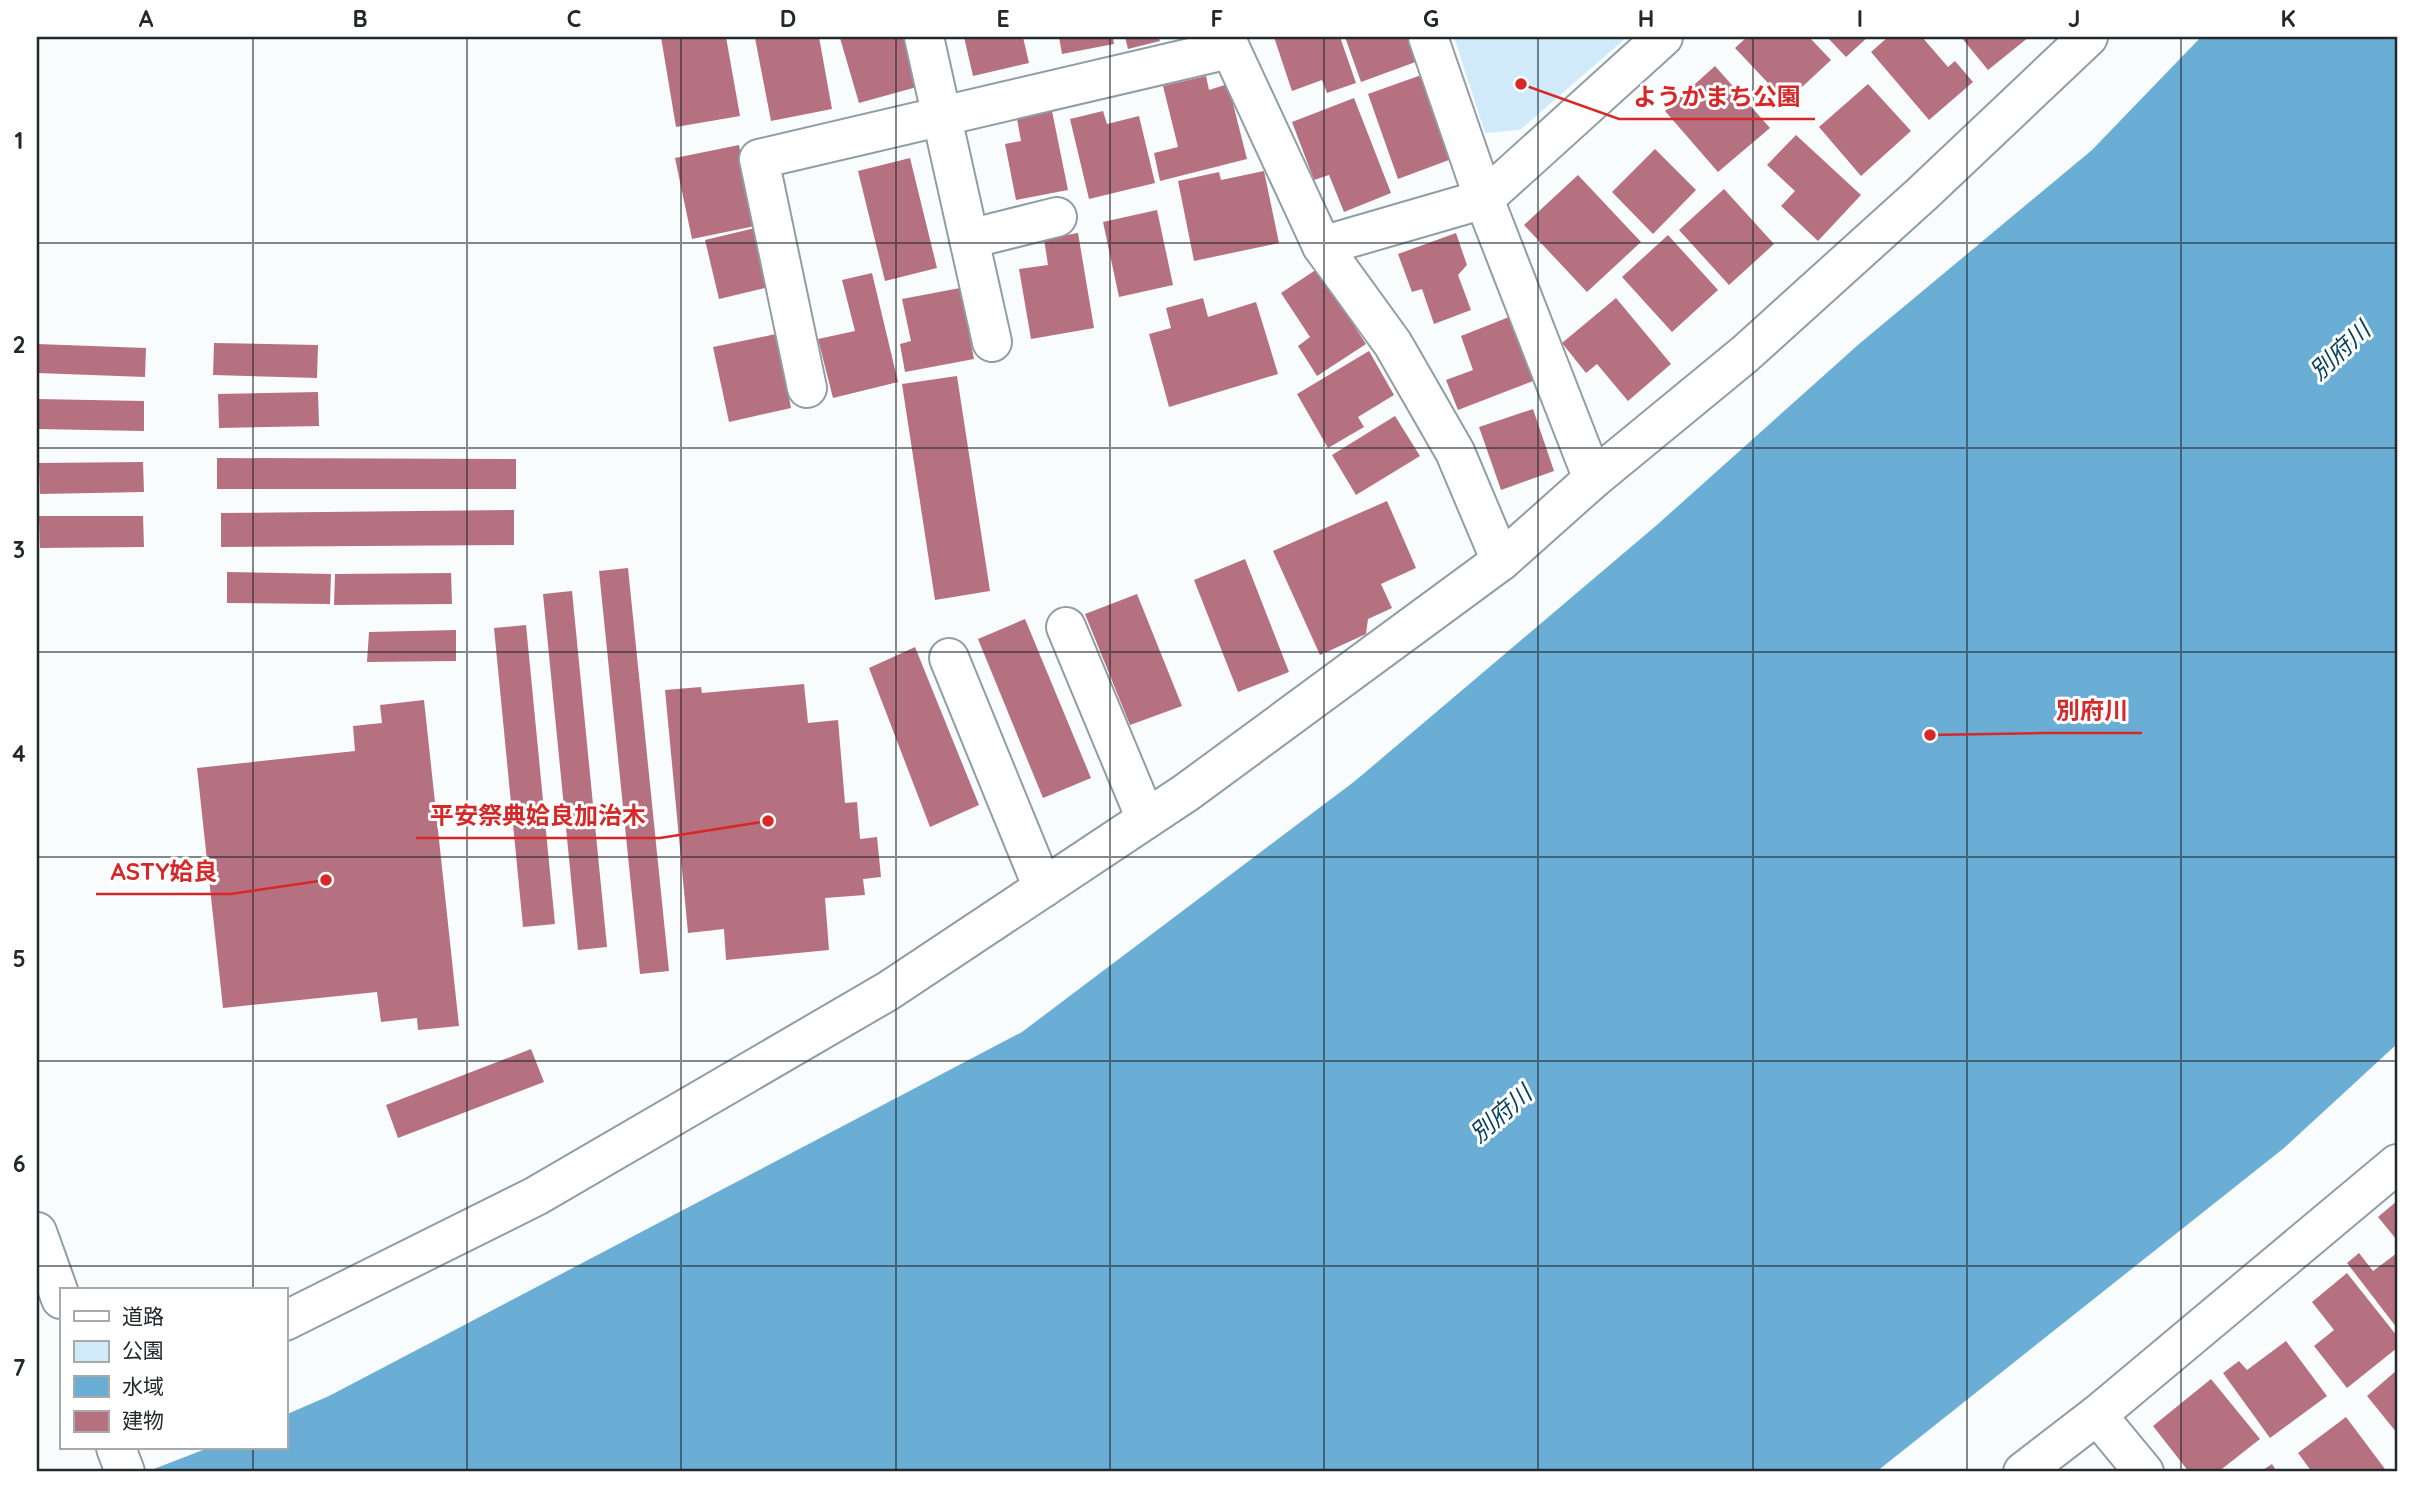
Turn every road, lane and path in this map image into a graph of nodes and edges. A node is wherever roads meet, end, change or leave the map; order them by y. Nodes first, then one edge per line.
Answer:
1 (924, 37) edge
2 (1428, 37) edge
3 (1663, 37) edge
4 (2082, 39) edge
5 (1227, 43) edge
6 (941, 117) junction
7 (1484, 199) junction
8 (1057, 217) dead end
9 (969, 239) junction
10 (1322, 246) junction
11 (992, 342) dead end
12 (807, 388) dead end
13 (1593, 479) junction
14 (1501, 561) junction
15 (1066, 627) dead end
16 (949, 659) dead end
17 (1146, 819) junction
18 (1043, 888) junction
19 (2397, 1164) edge
20 (37, 1232) edge
21 (60, 1296) edge
22 (287, 1320) edge
23 (2097, 1415) junction
24 (2023, 1472) edge
25 (2144, 1472) edge

1 - 6 street
2 - 7 street
3 - 7 street
4 - 13 street
5 - 6 street
5 - 10 street
6 - 9 street
6 - 12 street
7 - 10 street
7 - 13 street
8 - 9 street
9 - 11 street
10 - 14 street
13 - 14 street
14 - 17 street
15 - 17 street
16 - 18 street
17 - 18 street
18 - 22 street
19 - 23 street
20 - 21 street
23 - 24 street
23 - 25 street

